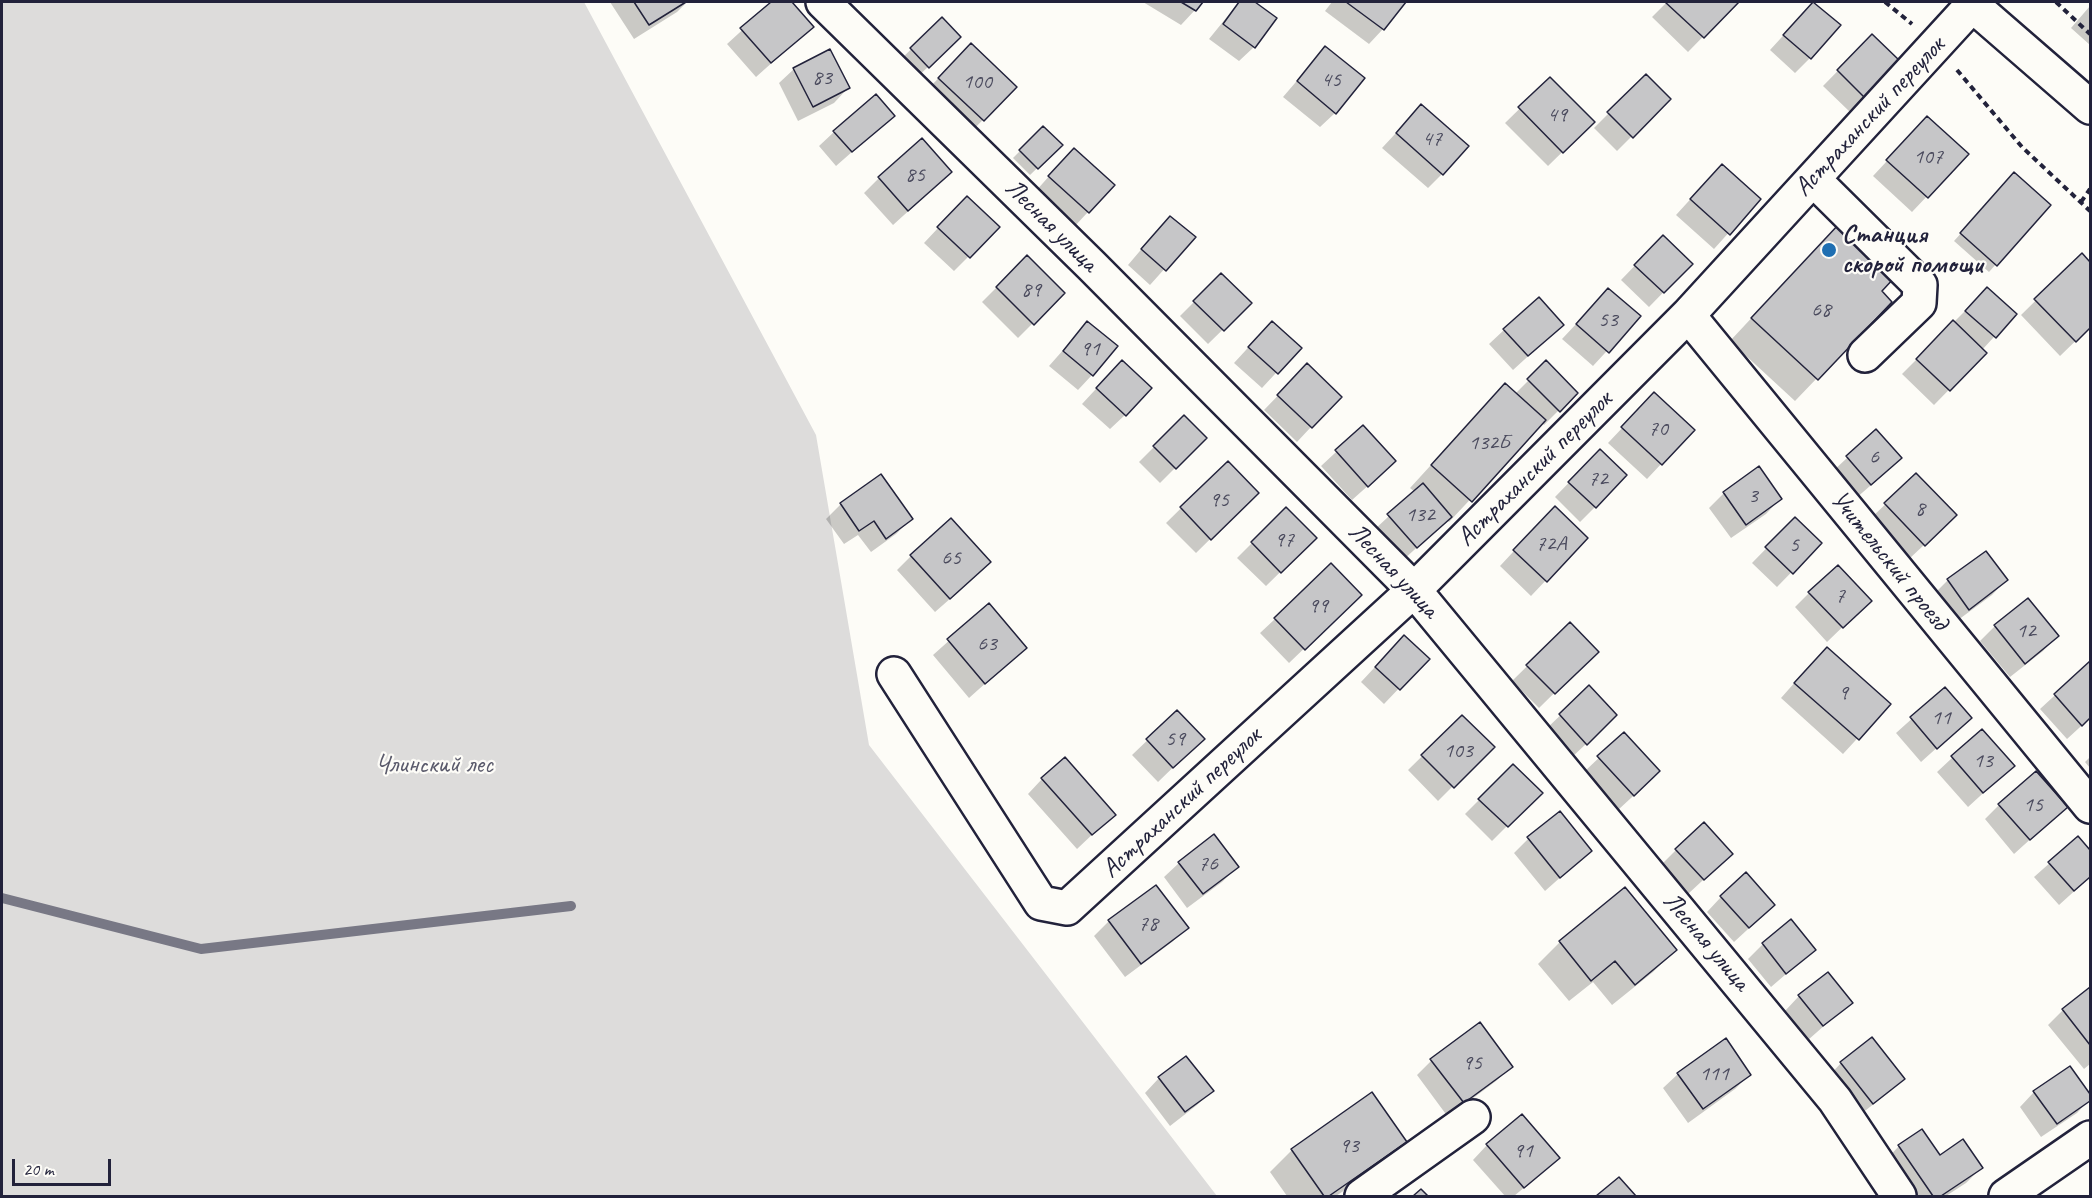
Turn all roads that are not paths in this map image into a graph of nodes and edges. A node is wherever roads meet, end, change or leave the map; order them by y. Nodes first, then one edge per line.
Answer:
1 (823, 2) edge
2 (1972, 2) edge
3 (2091, 107) edge
4 (1813, 179) junction
5 (1688, 315) junction
6 (1865, 355) dead end
7 (1414, 590) junction
8 (894, 674) dead end
9 (2091, 806) edge
10 (1473, 1117) dead end
11 (2091, 1138) edge
12 (1362, 1197) edge
13 (1899, 1197) edge
14 (2006, 1197) edge

1 - 7 street, Лесная улица
2 - 3 street
2 - 4 street, Астраханский переулок
4 - 5 street, Астраханский переулок
4 - 6 street
5 - 7 street, Астраханский переулок
5 - 9 street, Учительский проезд
7 - 8 street, Астраханский переулок
7 - 13 street, Лесная улица
10 - 12 street
11 - 14 street

